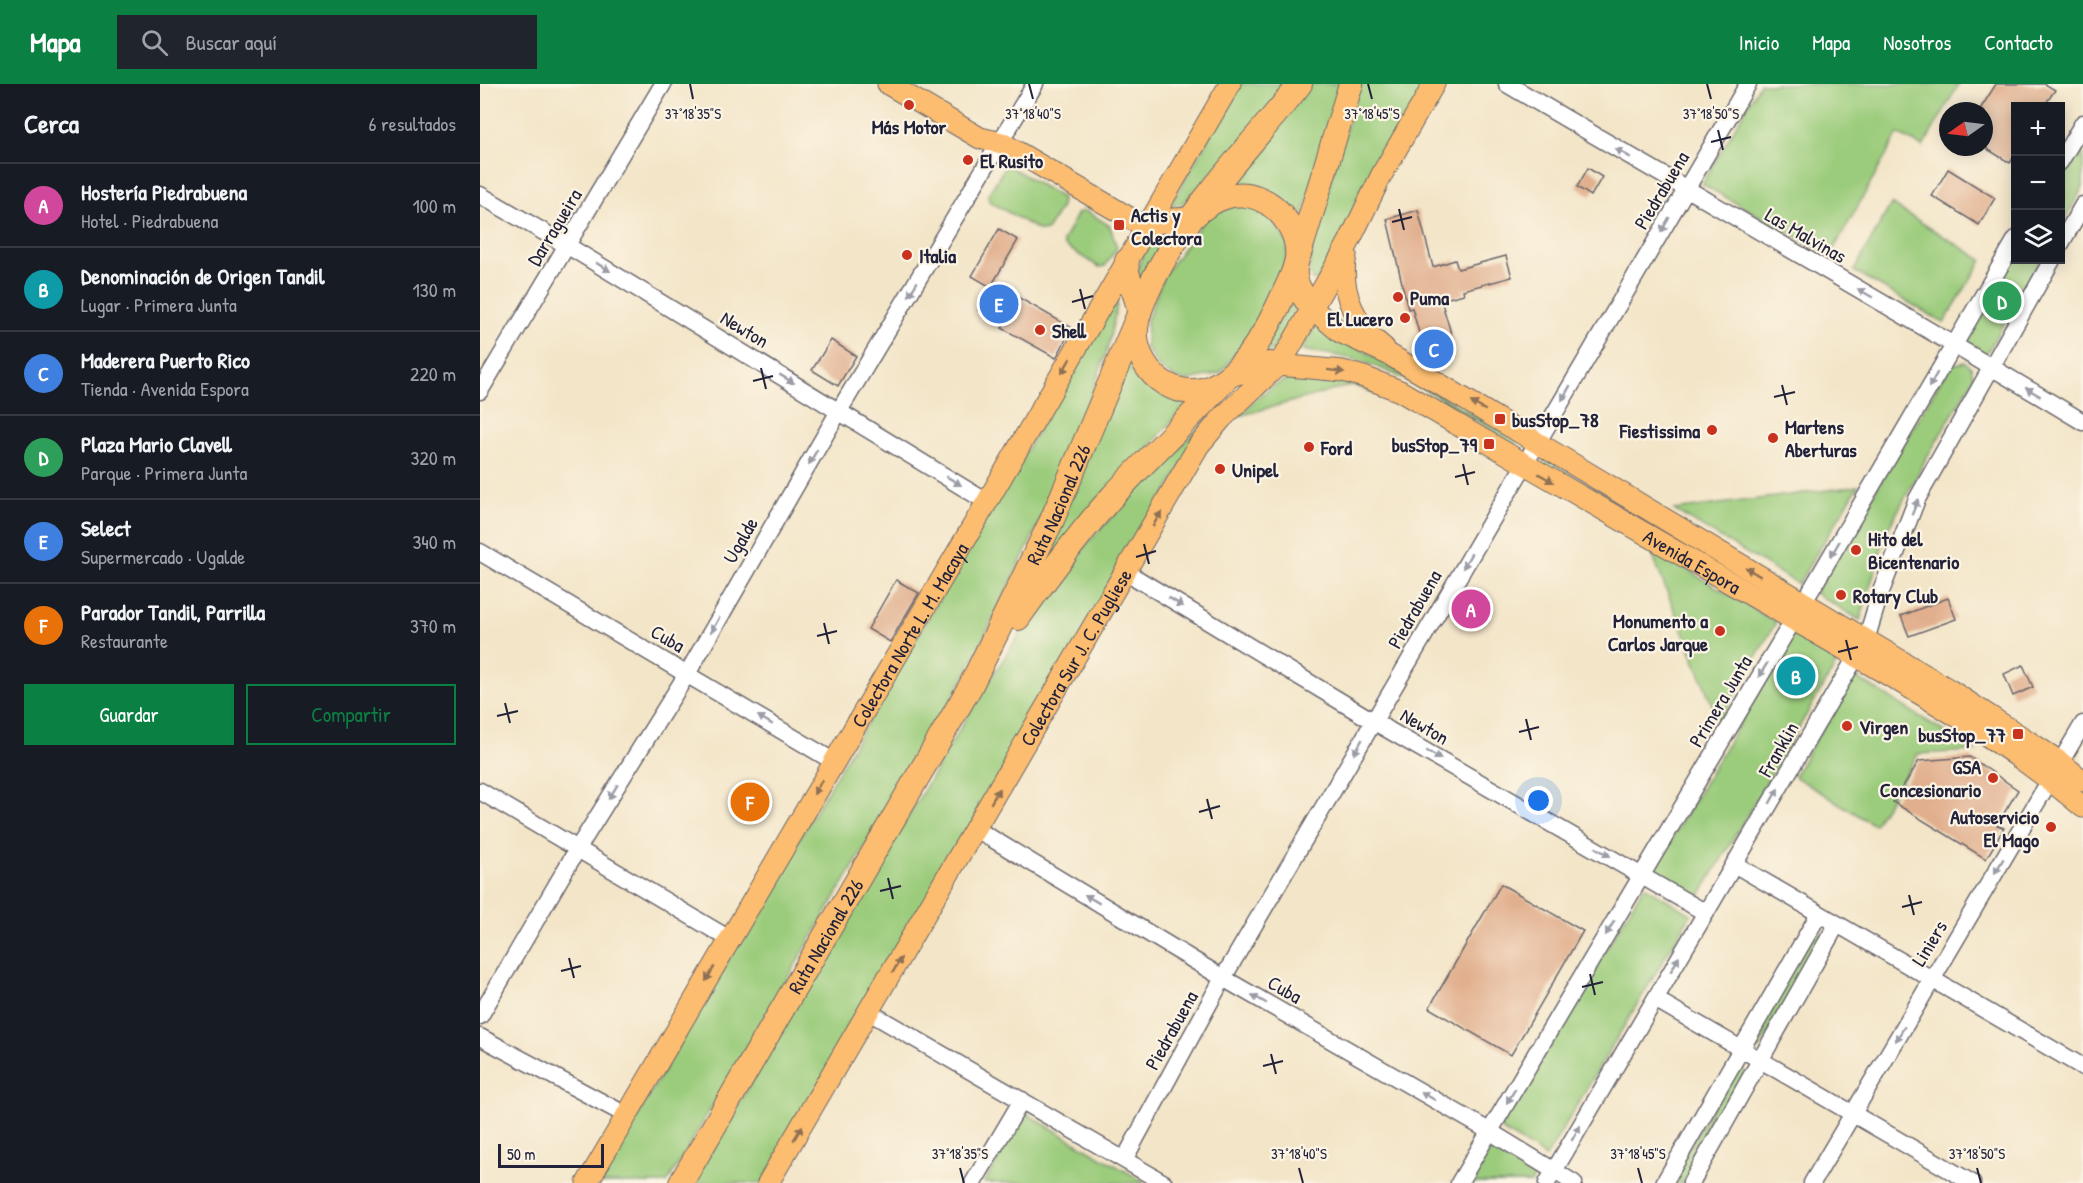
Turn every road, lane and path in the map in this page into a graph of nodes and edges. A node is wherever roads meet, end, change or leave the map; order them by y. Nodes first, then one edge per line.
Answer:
1 (663, 84) edge
2 (888, 84) edge
3 (915, 84) edge
4 (1035, 84) edge
5 (1230, 84) edge
6 (1300, 84) edge
7 (1351, 84) edge
8 (1434, 84) edge
9 (1507, 84) edge
10 (1748, 84) edge
11 (2083, 123) edge
12 (1002, 143) junction
13 (2064, 156) edge
14 (1686, 190) junction
15 (480, 195) edge
16 (2083, 205) edge
17 (1194, 216) junction
18 (1145, 227) junction
19 (2065, 238) edge
20 (1348, 244) junction
21 (568, 246) junction
22 (2011, 248) edge
23 (1127, 261) junction
24 (1296, 263) junction
25 (2050, 264) edge
26 (1313, 309) junction
27 (1138, 316) junction
28 (1954, 345) junction
29 (1278, 365) junction
30 (1409, 366) junction
31 (1992, 367) junction
32 (1230, 376) junction
33 (480, 391) edge
34 (839, 411) junction
35 (2083, 422) edge
36 (1538, 441) junction
37 (1523, 465) junction
38 (987, 502) junction
39 (480, 552) edge
40 (1126, 572) junction
41 (1798, 611) junction
42 (1861, 648) junction
43 (687, 674) junction
44 (970, 687) junction
45 (1373, 721) junction
46 (2083, 724) edge
47 (833, 761) junction
48 (2055, 771) junction
49 (2083, 781) edge
50 (480, 791) edge
51 (2083, 807) edge
52 (976, 829) junction
53 (578, 848) junction
54 (1734, 864) junction
55 (1642, 874) junction
56 (1706, 913) junction
57 (1819, 914) junction
58 (1837, 924) junction
59 (731, 940) junction
60 (1223, 978) junction
61 (1933, 978) junction
62 (1655, 999) junction
63 (869, 1012) junction
64 (480, 1016) edge
65 (480, 1037) edge
66 (1741, 1051) junction
67 (1760, 1061) junction
68 (2083, 1067) edge
69 (1022, 1100) junction
70 (1853, 1113) junction
71 (626, 1115) junction
72 (1490, 1131) junction
73 (1124, 1160) junction
74 (1550, 1177) edge
75 (587, 1183) edge
76 (681, 1183) edge
77 (768, 1183) edge
78 (973, 1183) edge
79 (1164, 1183) edge
80 (1459, 1183) edge
81 (1574, 1183) edge
82 (1665, 1183) edge
83 (1691, 1183) edge
84 (1812, 1183) edge
85 (1972, 1183) edge

1 - 21 street, Darragueira
2 - 12 main road
3 - 12 main road
4 - 12 street, Ugalde
5 - 18 main road, Colectora Norte L. M. Macaya
6 - 17 highway, Ruta Nacional 226
7 - 24 highway, Ruta Nacional 226
8 - 20 main road, Colectora Sur J. C. Pugliese
14 -> 9 street, Las Malvinas
10 - 14 street, Piedrabuena
11 - 13 street
12 - 18 main road
12 -> 34 street, Ugalde
28 -> 14 street, Las Malvinas
14 -> 36 street, Piedrabuena
15 - 21 street, Newton
16 - 19 street
17 - 18 highway
17 - 24 highway, Ruta Nacional 226
17 - 27 highway, Ruta Nacional 226
18 - 23 main road, Colectora Norte L. M. Macaya
20 - 26 main road, Colectora Sur J. C. Pugliese
20 - 30 main road
21 - 33 street, Darragueira
21 -> 34 street, Newton
22 - 28 street, Primera Junta
23 - 27 highway
23 -> 38 main road, Colectora Norte L. M. Macaya
24 - 26 highway
24 - 32 highway, Ruta Nacional 226
25 - 31 street, Franklin
26 - 29 main road, Colectora Sur J. C. Pugliese
26 - 30 main road, Avenida Espora
27 - 32 highway, Ruta Nacional 226
27 - 44 highway, Ruta Nacional 226
28 - 31 street, Las Malvinas
28 -> 41 street, Primera Junta
29 - 32 highway
29 -> 37 main road, Avenida Espora
40 -> 29 main road, Colectora Sur J. C. Pugliese
36 -> 30 main road, Avenida Espora
35 -> 31 street, Las Malvinas
42 -> 31 street, Franklin
32 - 44 highway, Ruta Nacional 226
34 -> 38 street, Newton
34 -> 43 street, Ugalde
36 - 37 street, Piedrabuena
41 -> 36 main road, Avenida Espora
37 -> 41 main road, Avenida Espora
37 -> 45 street, Piedrabuena
38 - 47 main road, Colectora Norte L. M. Macaya
39 - 43 street, Cuba
40 -> 45 street, Newton
52 -> 40 main road, Colectora Sur J. C. Pugliese
41 - 42 main road, Avenida Espora
41 -> 55 street, Primera Junta
42 - 48 main road, Avenida Espora
54 -> 42 street, Franklin
47 -> 43 street, Cuba
43 -> 53 street, Ugalde
44 - 76 highway, Ruta Nacional 226
45 -> 55 street, Newton
45 -> 60 street, Piedrabuena
46 - 48 street, Liniers
47 -> 59 main road, Colectora Norte L. M. Macaya
48 - 49 main road, Avenida Espora
48 - 51 main road, Avenida Espora
48 -> 61 street, Liniers
50 - 53 street
60 -> 52 street, Cuba
63 -> 52 main road, Colectora Sur J. C. Pugliese
53 - 59 street
53 - 64 street, Ugalde
54 - 56 street, Franklin
54 - 57 street
55 - 56 street, Newton
55 -> 72 street, Primera Junta
62 -> 56 street, Franklin
57 - 58 street
57 - 66 street
58 - 61 street
58 - 67 street
59 -> 71 main road, Colectora Norte L. M. Macaya
72 -> 60 street, Cuba
60 - 73 street, Piedrabuena
61 - 68 street
61 -> 70 street, Liniers
62 - 66 street
74 -> 62 street, Franklin
63 - 69 street
77 -> 63 main road, Colectora Sur J. C. Pugliese
65 - 71 street
66 - 67 street
66 - 82 street
67 - 70 street
67 - 83 street
69 - 73 street
69 - 78 street
70 - 84 street, Liniers
70 - 85 street
71 - 75 main road, Colectora Norte L. M. Macaya
72 - 74 street, Cuba
72 - 80 street, Primera Junta
73 - 79 street
74 - 81 street, Cuba

